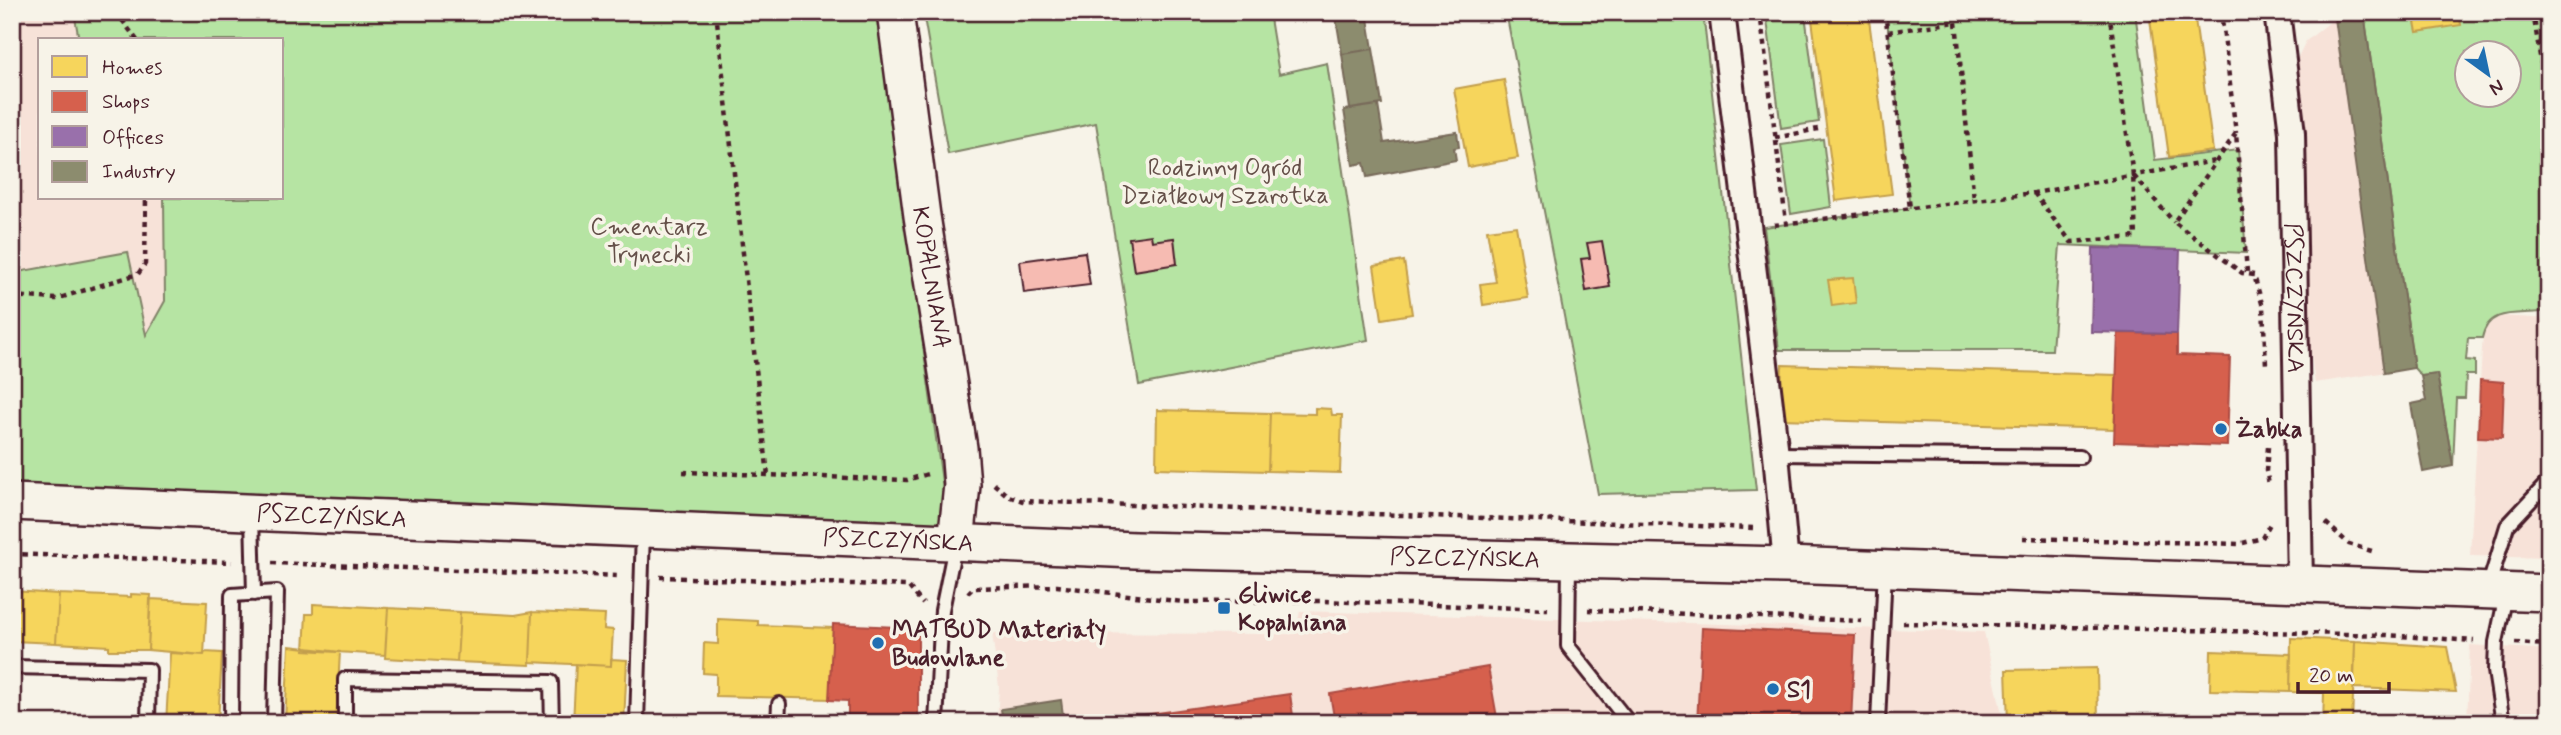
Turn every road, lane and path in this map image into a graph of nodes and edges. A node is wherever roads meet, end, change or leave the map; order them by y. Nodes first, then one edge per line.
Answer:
1 (116, 12) edge
2 (716, 12) edge
3 (895, 12) edge
4 (1722, 12) edge
5 (1760, 12) edge
6 (1885, 12) edge
7 (1955, 12) edge
8 (2109, 12) edge
9 (2221, 12) edge
10 (2277, 12) edge
11 (2533, 12) edge
12 (1956, 22) junction
13 (1888, 32) junction
14 (136, 38) edge
15 (2542, 69) junction
16 (2549, 69) edge
17 (2549, 116) edge
18 (1818, 129) dead end
19 (2236, 133) junction
20 (1775, 138) junction
21 (2216, 161) junction
22 (2133, 175) junction
23 (2034, 193) junction
24 (146, 200) edge
25 (1974, 200) junction
26 (1910, 208) junction
27 (2174, 222) junction
28 (2247, 272) junction
29 (12, 296) edge
30 (2266, 377) dead end
31 (2268, 445) dead end
32 (1776, 453) junction
33 (2080, 457) dead end
34 (939, 470) dead end
35 (683, 472) dead end
36 (768, 476) junction
37 (991, 481) dead end
38 (2549, 481) edge
39 (2270, 491) dead end
40 (12, 502) edge
41 (252, 513) junction
42 (2275, 516) dead end
43 (2322, 518) dead end
44 (1753, 528) dead end
45 (643, 530) junction
46 (2019, 538) dead end
47 (956, 542) junction
48 (12, 554) edge
49 (2382, 554) dead end
50 (1570, 558) junction
51 (253, 562) junction
52 (1786, 565) junction
53 (1885, 568) junction
54 (640, 577) junction
55 (2300, 584) junction
56 (2497, 591) junction
57 (2549, 593) edge
58 (254, 594) junction
59 (964, 597) dead end
60 (1183, 602) dead end
61 (927, 609) dead end
62 (12, 667) edge
63 (779, 704) dead end
64 (148, 723) edge
65 (232, 723) edge
66 (274, 723) edge
67 (345, 723) edge
68 (552, 723) edge
69 (637, 723) edge
70 (778, 723) edge
71 (936, 723) edge
72 (1629, 723) edge
73 (1878, 723) edge
74 (2503, 723) edge

1 - 14 path
2 - 36 path
3 - 47 main road, KOPALNIANA
4 - 32 street
5 - 20 path
6 - 13 path
7 - 12 path
8 - 22 path
9 - 19 path
10 - 55 street, PSZCZYŃSKA
11 - 15 path
12 - 13 path
12 - 25 path
13 - 26 path
15 - 16 path
15 - 17 path
18 - 20 path
19 - 21 path
19 - 28 path
20 - 26 path
21 - 22 path
21 - 27 path
22 - 23 path
22 - 23 path
22 - 27 path
23 - 25 path
24 - 29 path
25 - 26 path
27 - 28 path
28 - 30 path
31 - 39 path
32 - 33 lane
32 - 52 street
34 - 36 path
35 - 36 path
37 - 44 path
38 - 56 lane
40 - 41 main road, PSZCZYŃSKA
41 - 45 main road, PSZCZYŃSKA
41 - 51 lane
42 - 46 path
43 - 49 path
45 - 47 main road, PSZCZYŃSKA
45 - 54 lane
47 - 50 main road, PSZCZYŃSKA
47 - 71 lane
48 - 51 path
50 - 52 main road, PSZCZYŃSKA
50 - 72 lane
51 - 54 path
51 - 58 lane
52 - 53 main road, PSZCZYŃSKA
53 - 55 main road, PSZCZYŃSKA
53 - 73 lane
54 - 61 path
54 - 69 lane
55 - 56 main road, PSZCZYŃSKA
56 - 57 main road, PSZCZYŃSKA
56 - 74 lane
58 - 65 lane
58 - 66 lane
59 - 60 path
62 - 64 lane
63 - 70 lane
67 - 68 lane

